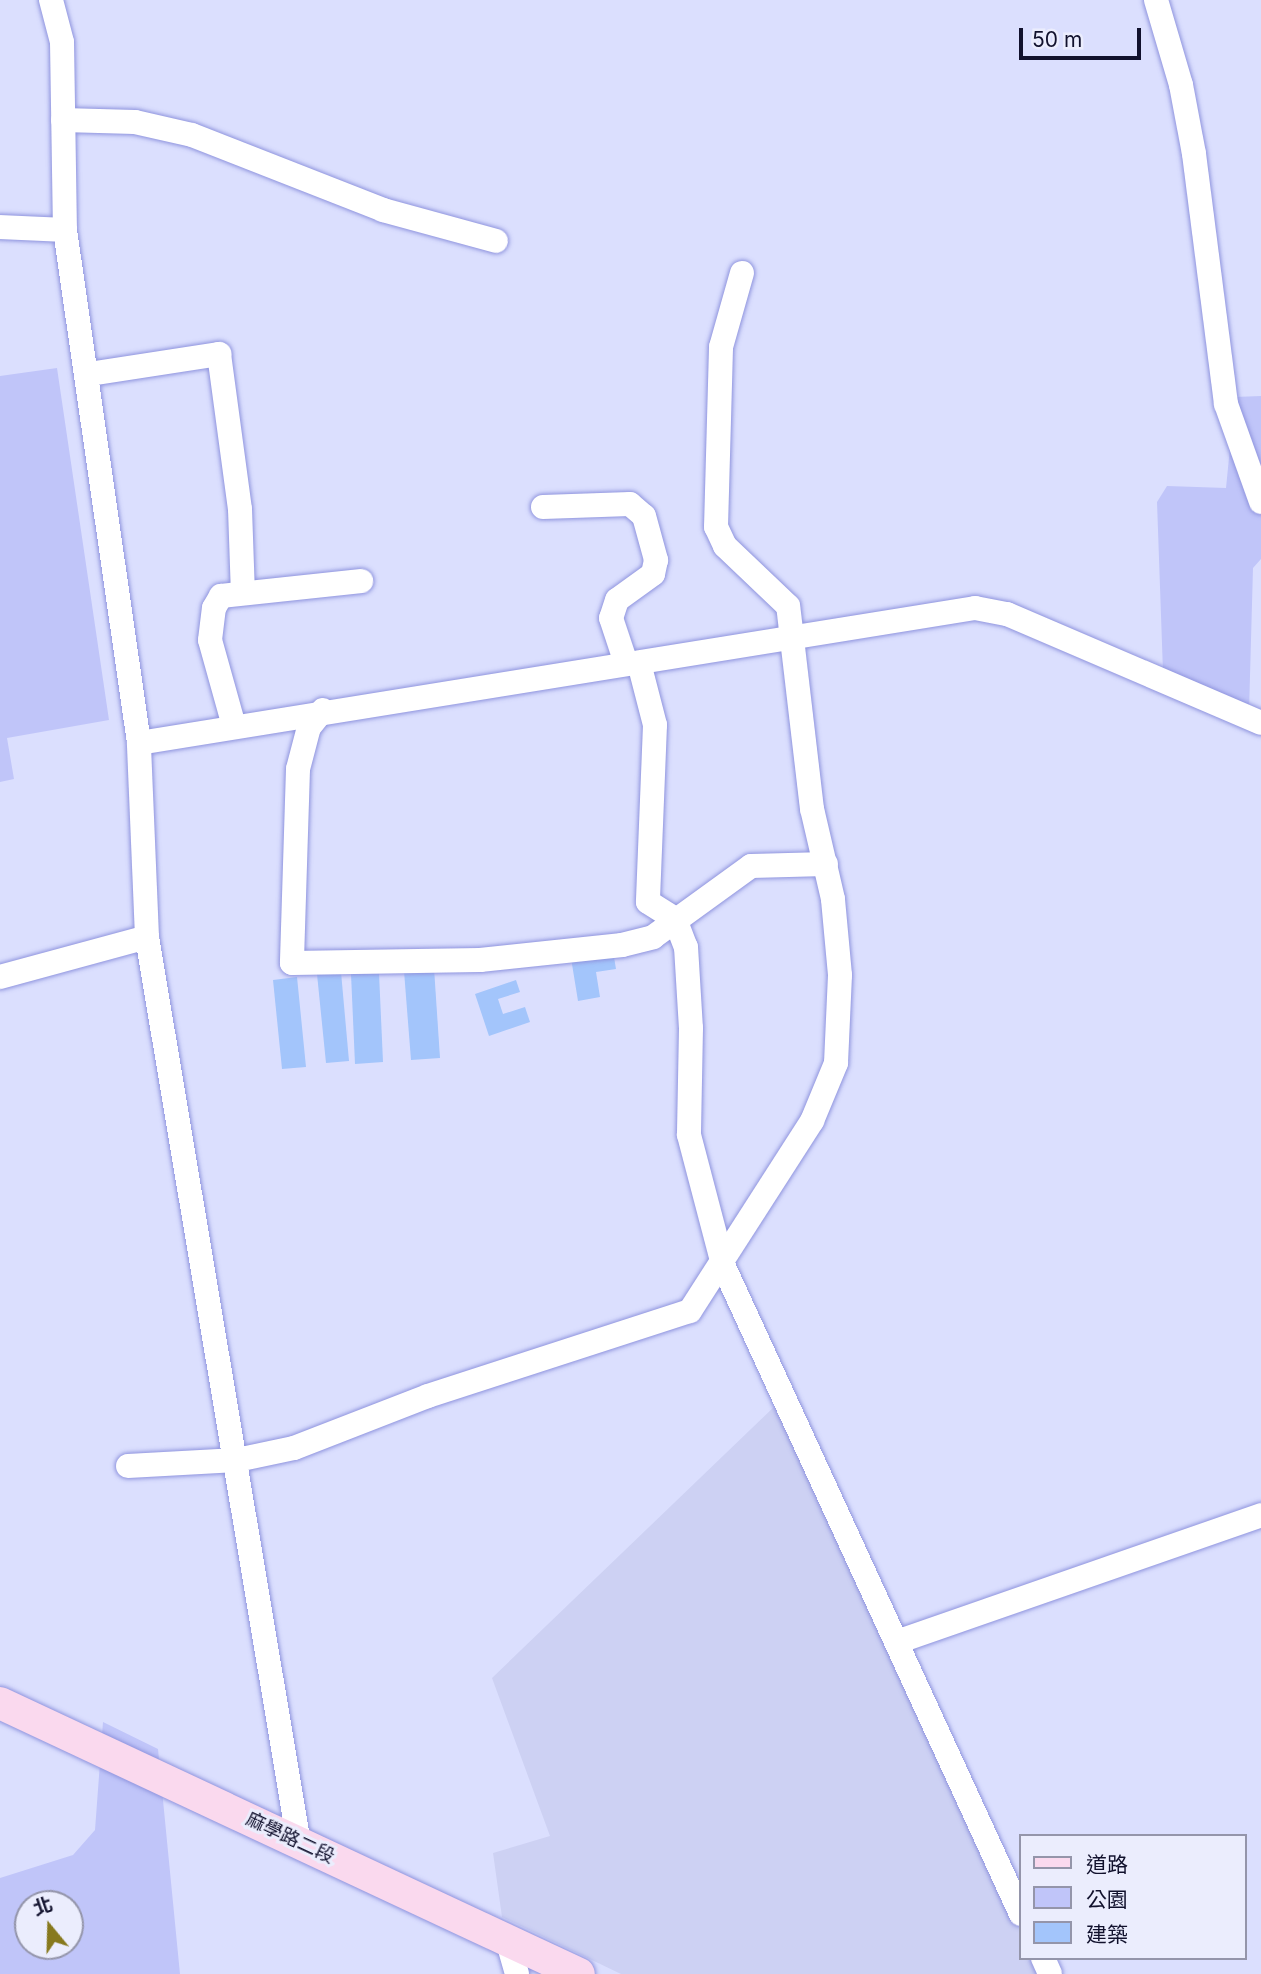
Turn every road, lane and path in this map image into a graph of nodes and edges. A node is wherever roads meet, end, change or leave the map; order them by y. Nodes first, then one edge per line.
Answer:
1 (51, 0) edge
2 (1156, 0) edge
3 (63, 120) junction
4 (0, 227) edge
5 (65, 230) junction
6 (496, 240) dead end
7 (742, 274) dead end
8 (89, 374) junction
9 (1261, 502) edge
10 (543, 507) dead end
11 (361, 581) dead end
12 (243, 593) junction
13 (793, 637) junction
14 (632, 663) junction
15 (323, 710) junction
16 (1261, 723) edge
17 (234, 726) junction
18 (139, 743) junction
19 (825, 864) junction
20 (675, 919) junction
21 (147, 937) junction
22 (0, 977) edge
23 (723, 1265) junction
24 (237, 1460) junction
25 (128, 1466) dead end
26 (1261, 1515) edge
27 (897, 1642) junction
28 (0, 1703) edge
29 (299, 1843) junction
30 (1020, 1912) edge
31 (506, 1939) junction
32 (517, 1974) edge
33 (579, 1974) edge

1 - 3 street
2 - 9 street
3 - 5 street
3 - 6 street
4 - 5 street
5 - 8 street
7 - 13 street
8 - 12 street
8 - 18 street
10 - 14 street
11 - 12 street
12 - 17 street
13 - 14 street
13 - 16 street
13 - 19 street
14 - 15 street
14 - 20 street
15 - 17 street
15 - 20 street
17 - 18 street
18 - 21 street
19 - 20 street
19 - 23 street
20 - 23 street
21 - 22 street
21 - 24 street
23 - 24 street
23 - 27 street
24 - 25 street
24 - 29 street
26 - 27 street
27 - 30 street
28 - 29 main road, 麻學路二段
29 - 31 main road, 麻學路二段
31 - 32 street
31 - 33 main road, 麻學路二段

